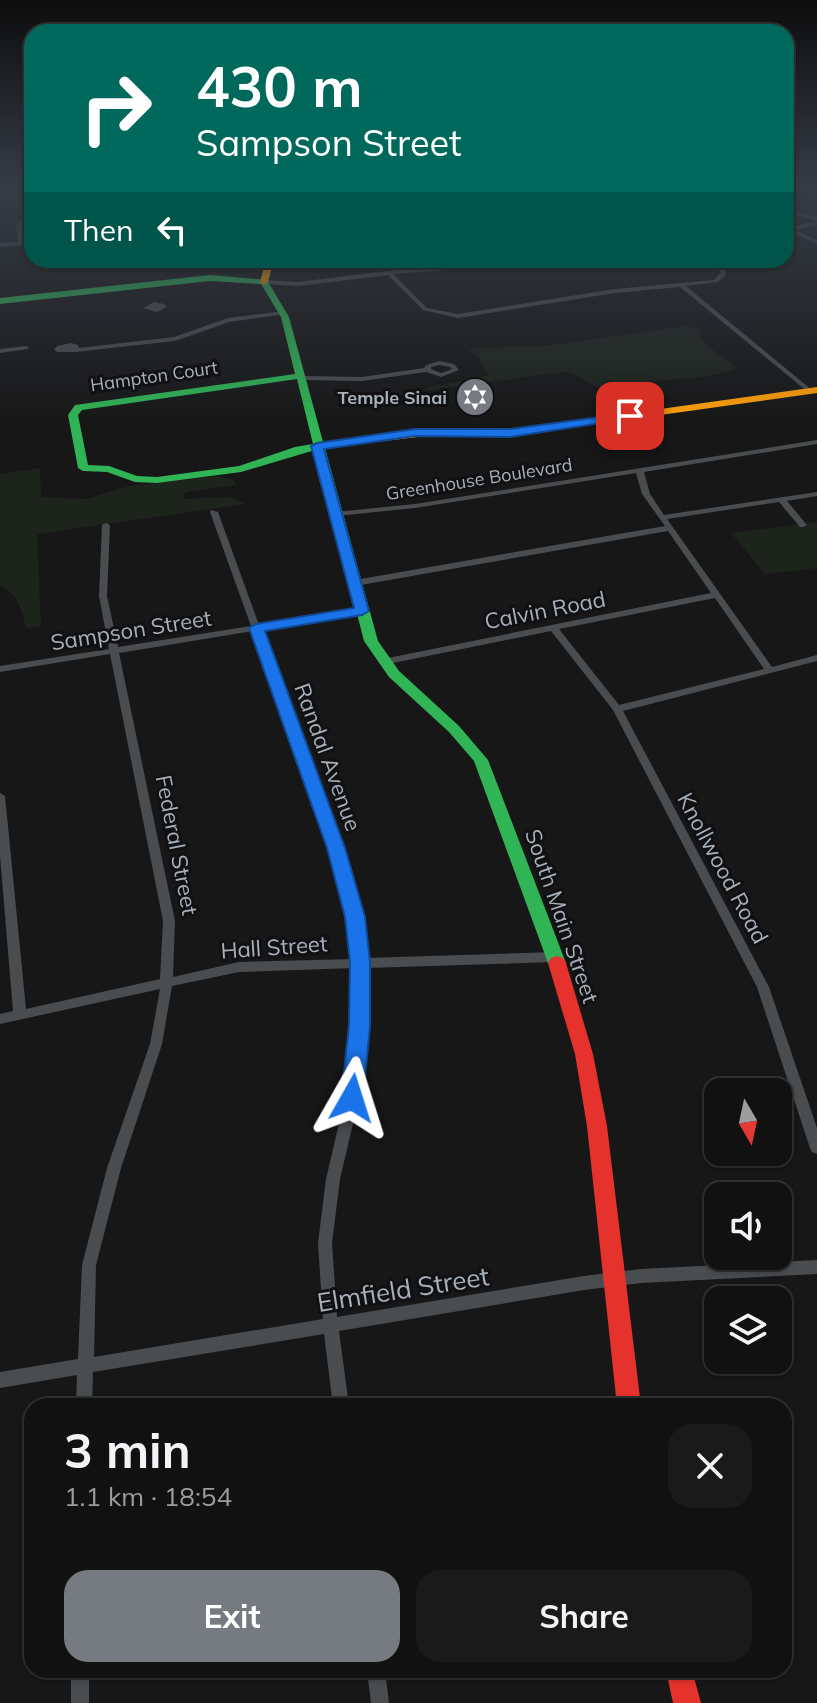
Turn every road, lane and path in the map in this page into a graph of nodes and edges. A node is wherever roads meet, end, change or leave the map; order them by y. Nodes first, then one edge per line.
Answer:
1 (268, 268) edge
2 (452, 268) edge
3 (721, 268) edge
4 (389, 273) junction
5 (264, 282) junction
6 (682, 286) junction
7 (0, 301) edge
8 (284, 313) junction
9 (26, 348) dead end
10 (75, 350) dead end
11 (0, 351) edge
12 (427, 370) dead end
13 (300, 377) junction
14 (814, 390) edge
15 (817, 442) edge
16 (317, 446) junction
17 (639, 469) junction
18 (817, 494) edge
19 (781, 499) junction
20 (214, 512) dead end
21 (336, 514) junction
22 (664, 517) junction
23 (106, 525) dead end
24 (803, 525) dead end
25 (670, 528) junction
26 (355, 583) junction
27 (715, 595) junction
28 (362, 611) junction
29 (553, 627) junction
30 (256, 628) junction
31 (112, 651) junction
32 (817, 658) edge
33 (383, 662) junction
34 (0, 669) edge
35 (769, 669) junction
36 (617, 709) junction
37 (0, 796) edge
38 (555, 957) junction
39 (360, 962) junction
40 (167, 981) junction
41 (20, 1015) junction
42 (0, 1019) edge
43 (817, 1148) edge
44 (817, 1267) edge
45 (614, 1279) junction
46 (330, 1326) junction
47 (85, 1365) junction
48 (0, 1380) edge
49 (84, 1398) edge
50 (340, 1398) edge
51 (628, 1398) edge
52 (80, 1678) edge
53 (377, 1678) edge
54 (681, 1678) edge
55 (80, 1703) edge
56 (380, 1703) edge
57 (687, 1703) edge

1 - 5 street
2 - 4 street
3 - 6 street
4 - 5 street
4 - 6 street
5 - 7 street
5 - 8 street, South Main Street
6 - 14 street
8 - 10 street
8 - 13 street, South Main Street
9 - 11 street
12 - 13 street
13 - 16 street, South Main Street
13 - 16 street, Hampton Court
14 - 16 street
15 - 17 street, Greenhouse Boulevard
16 - 21 street, South Main Street
17 - 21 street, Greenhouse Boulevard
17 - 22 street
18 - 19 street
19 - 22 street
19 - 24 street
20 - 30 street, Randal Avenue
21 - 26 street, South Main Street
22 - 25 street
23 - 31 street, Federal Street
25 - 26 street
25 - 27 street
26 - 28 street, South Main Street
27 - 29 street, Calvin Road
27 - 35 street
28 - 30 street, Sampson Street
28 - 33 street, South Main Street
29 - 33 street, Calvin Road
29 - 36 street, Knollwood Road
30 - 31 street, Sampson Street
30 - 39 street, Randal Avenue
31 - 34 street, Sampson Street
31 - 40 street, Federal Street
32 - 35 street
33 - 38 street, South Main Street
35 - 36 street
36 - 43 street, Knollwood Road
37 - 41 street
38 - 39 street, Hall Street
38 - 45 street, South Main Street
39 - 40 street, Hall Street
39 - 46 street, Randal Avenue
40 - 41 street, Hall Street
40 - 47 street, Federal Street
41 - 42 street, Hall Street
44 - 45 street, Elmfield Street
45 - 46 street, Elmfield Street
45 - 51 street, South Main Street
46 - 47 street, Elmfield Street
46 - 50 street, Randal Avenue
47 - 48 street, Elmfield Street
47 - 49 street, Federal Street
52 - 55 street
53 - 56 street
54 - 57 street

